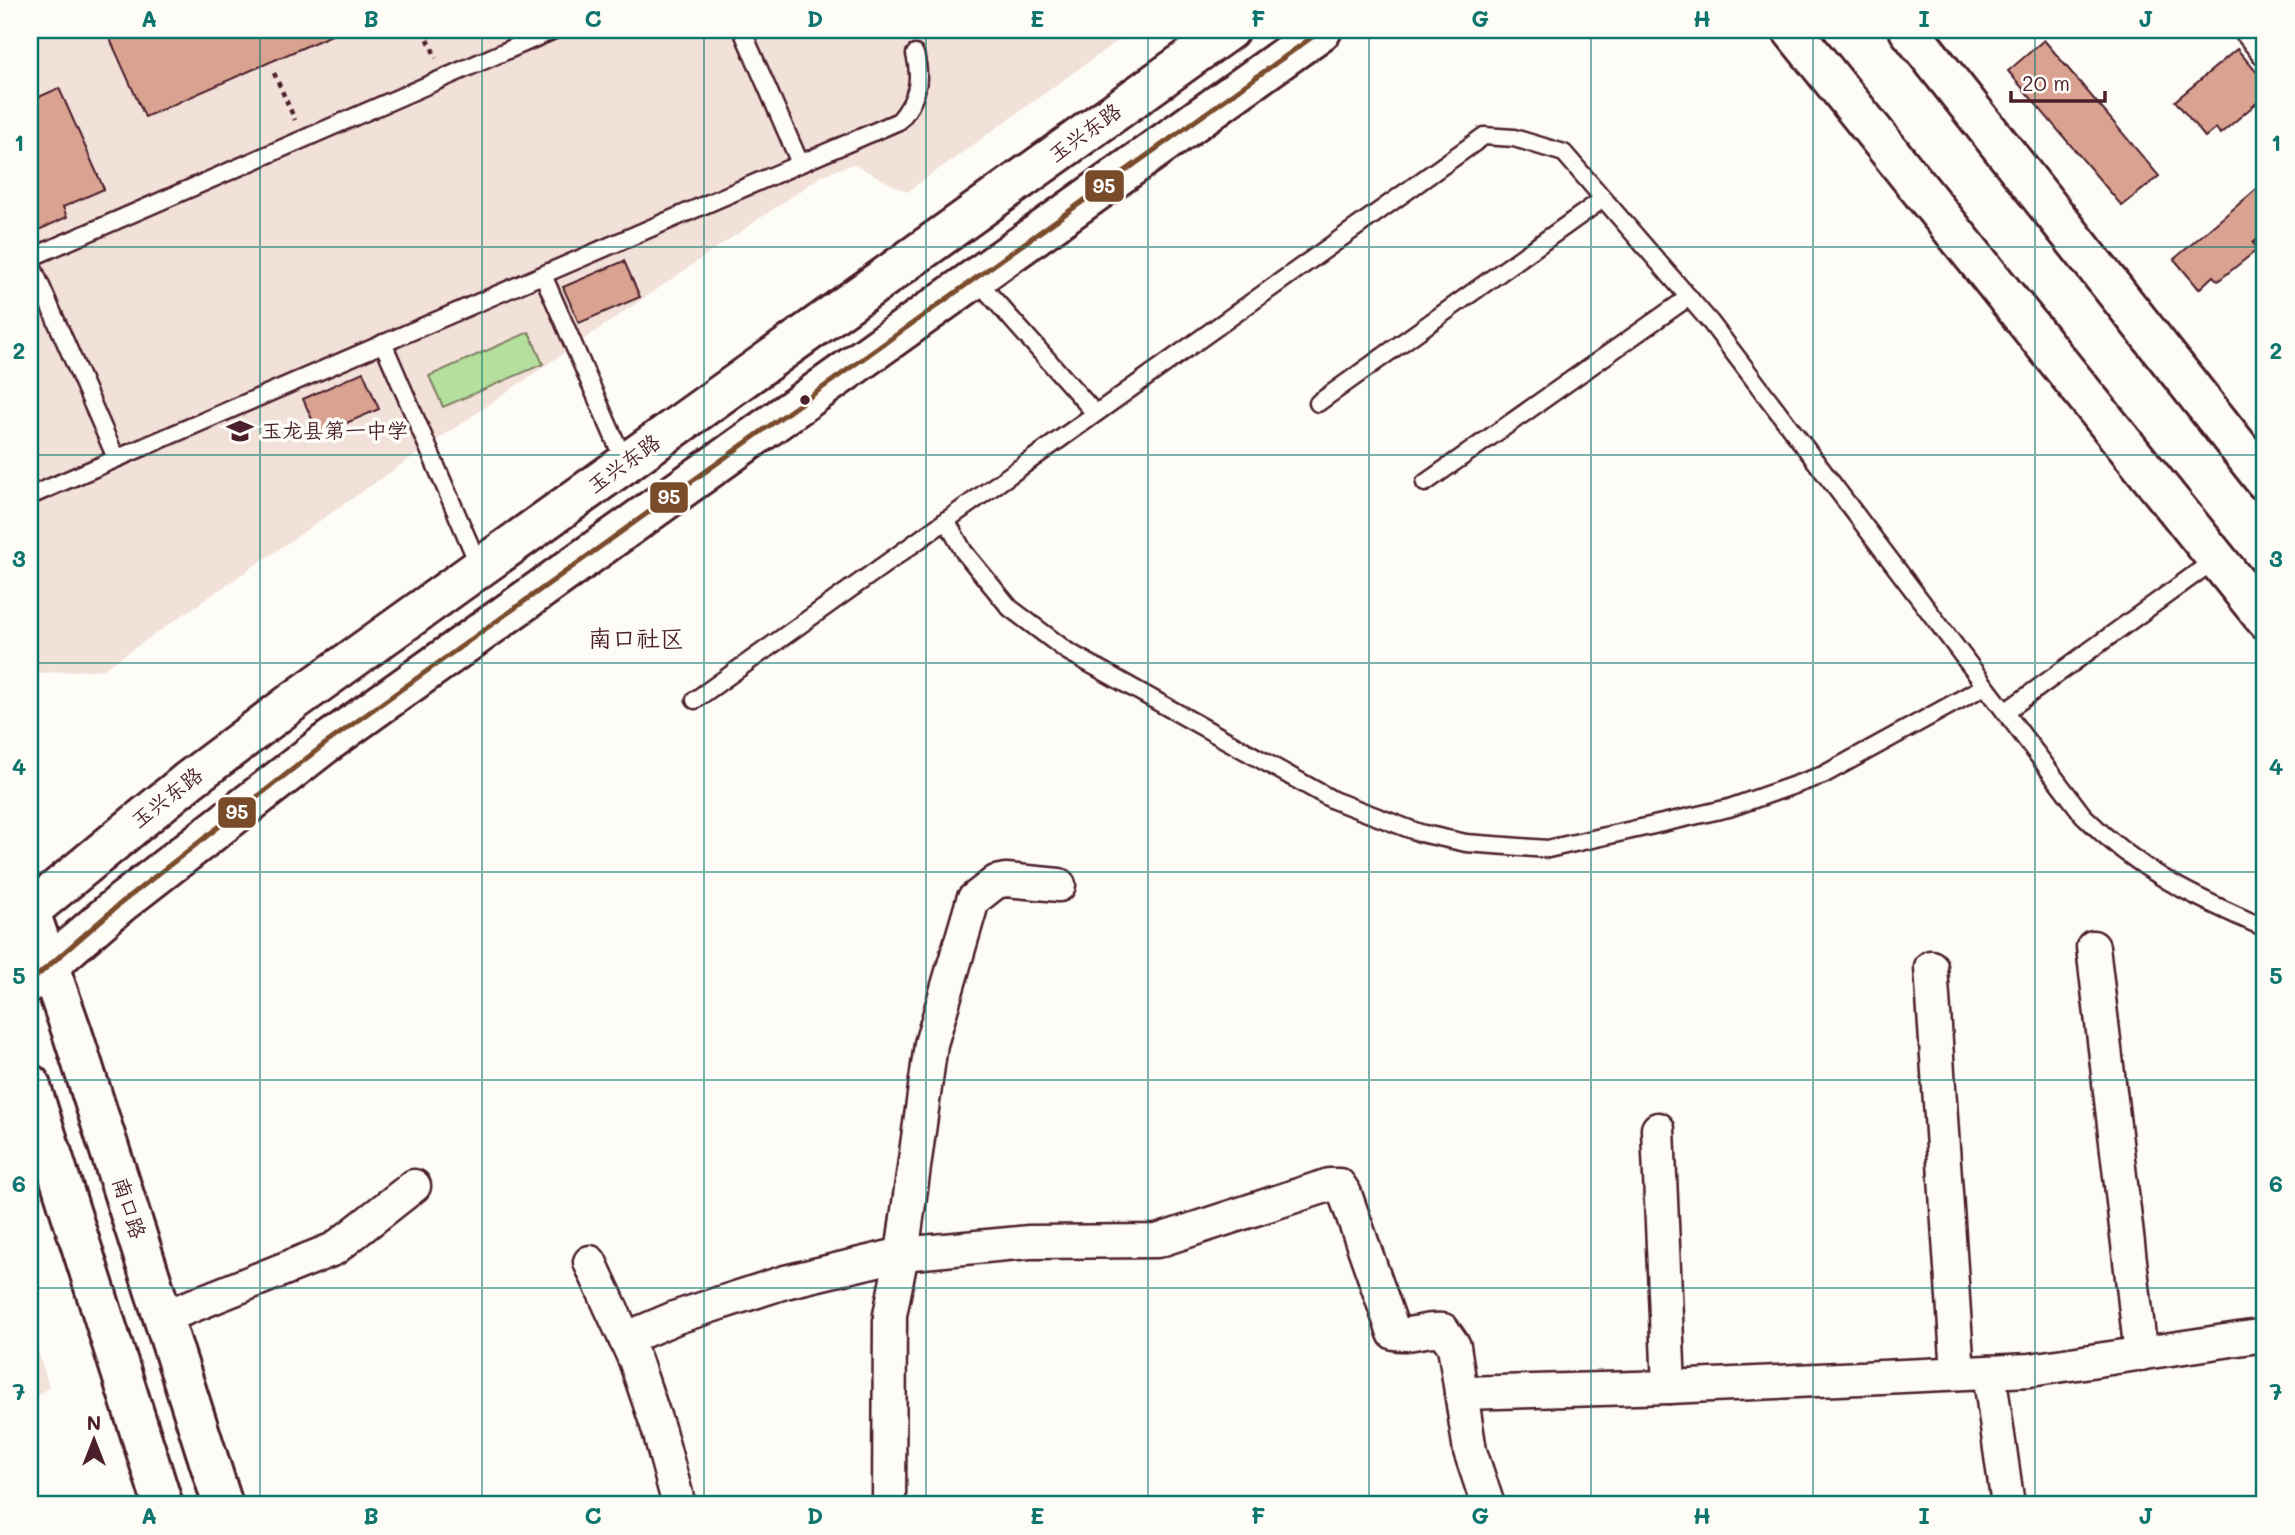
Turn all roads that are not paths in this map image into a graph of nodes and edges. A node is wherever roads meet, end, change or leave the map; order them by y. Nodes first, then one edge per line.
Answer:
1 (554, 30) edge
2 (742, 30) edge
3 (1229, 30) edge
4 (1322, 30) edge
5 (1792, 30) edge
6 (1909, 30) edge
7 (2241, 30) edge
8 (915, 54) dead end
9 (2265, 60) edge
10 (800, 163) junction
11 (1603, 199) junction
12 (30, 260) edge
13 (543, 275) junction
14 (975, 278) junction
15 (1689, 298) junction
16 (383, 343) junction
17 (1318, 402) dead end
18 (1094, 412) junction
19 (116, 458) junction
20 (625, 463) junction
21 (2265, 481) edge
22 (1425, 483) dead end
23 (30, 496) edge
24 (946, 520) junction
25 (2217, 559) junction
26 (480, 568) junction
27 (2265, 619) edge
28 (1985, 686) junction
29 (695, 700) dead end
30 (2005, 712) junction
31 (1059, 885) dead end
32 (30, 911) edge
33 (2265, 928) edge
34 (2093, 947) dead end
35 (1931, 967) dead end
36 (39, 974) edge
37 (30, 1084) edge
38 (1658, 1129) dead end
39 (414, 1186) dead end
40 (902, 1254) junction
41 (590, 1262) dead end
42 (164, 1317) junction
43 (2265, 1335) edge
44 (625, 1339) junction
45 (2141, 1354) junction
46 (1974, 1373) junction
47 (1670, 1387) junction
48 (1461, 1393) junction
49 (163, 1505) edge
50 (223, 1505) edge
51 (679, 1505) edge
52 (889, 1505) edge
53 (1488, 1505) edge
54 (2008, 1505) edge

1 - 12 lane
2 - 10 lane
3 - 20 main road, 玉兴东路
4 - 14 main road
5 - 25 main road
6 - 21 main road
7 - 9 lane
8 - 10 lane
10 - 13 lane
11 - 15 lane
11 - 17 lane
11 - 18 lane
12 - 19 lane
13 - 16 lane
13 - 20 lane
14 - 18 lane
14 - 36 main road
15 - 22 lane
15 - 28 lane
16 - 19 lane
16 - 26 lane
18 - 24 lane
19 - 23 lane
20 - 26 main road, 玉兴东路
24 - 28 lane
24 - 29 lane
25 - 27 main road
25 - 30 lane
26 - 32 main road, 玉兴东路
28 - 30 lane
30 - 33 lane
31 - 40 street
32 - 36 main road, 南口路
34 - 45 street
35 - 46 street
36 - 42 main road, 南口路
37 - 49 main road
38 - 47 street
39 - 42 street
40 - 44 street
40 - 48 street
40 - 52 street
41 - 44 street
42 - 50 main road, 南口路
43 - 45 street
44 - 51 street
45 - 46 street
46 - 47 street
46 - 54 street
47 - 48 street
48 - 53 street

